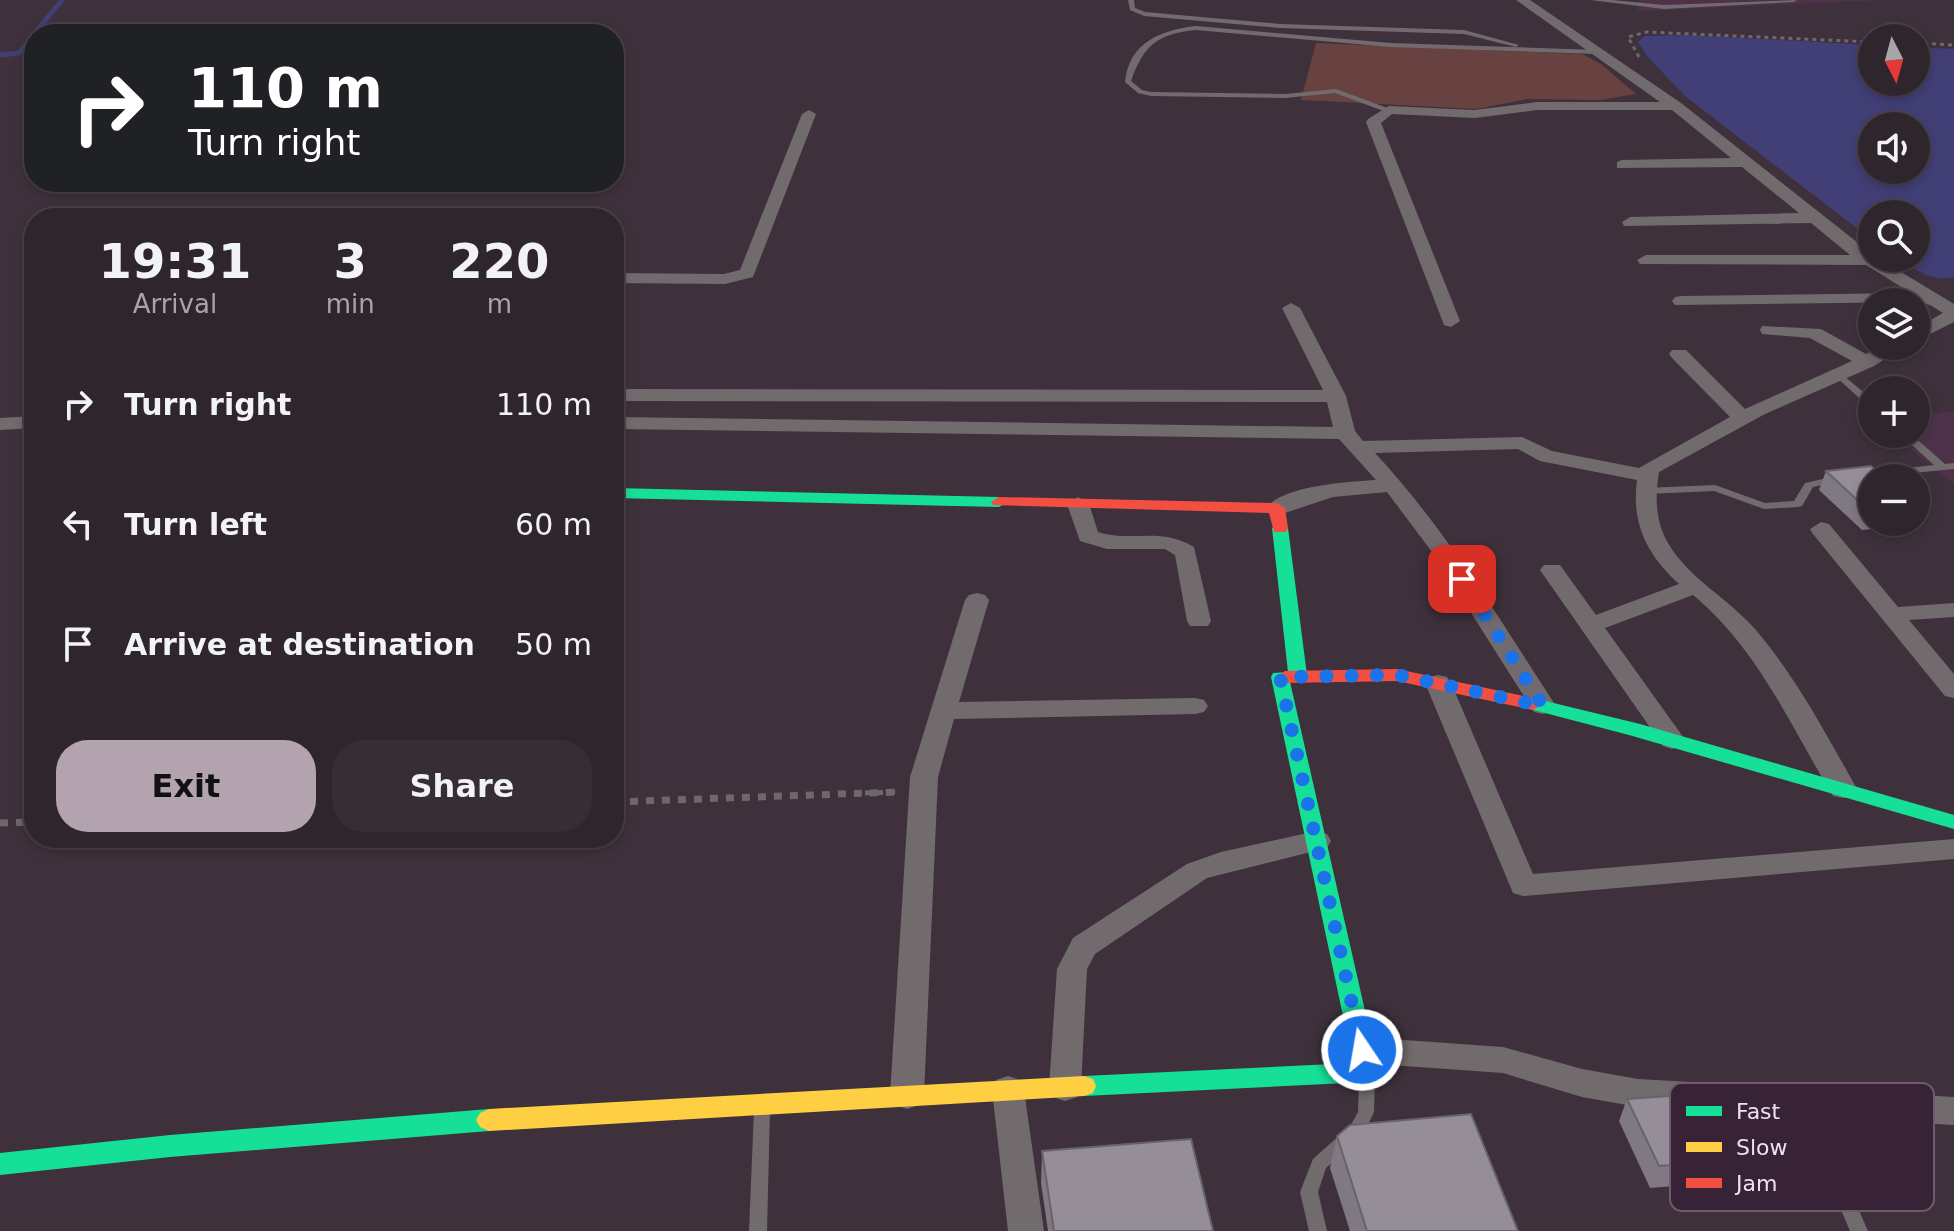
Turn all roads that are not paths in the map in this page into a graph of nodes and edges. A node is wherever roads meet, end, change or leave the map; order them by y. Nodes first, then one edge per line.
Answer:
1 (1131, 0) edge
2 (1522, 0) edge
3 (1593, 0) edge
4 (1794, 0) edge
5 (1534, 50) junction
6 (1598, 52) junction
7 (1676, 106) junction
8 (1389, 110) junction
9 (809, 114) dead end
10 (1746, 162) junction
11 (1622, 165) dead end
12 (1815, 218) junction
13 (1630, 222) dead end
14 (1858, 251) edge
15 (1646, 260) dead end
16 (1858, 260) edge
17 (1890, 272) edge
18 (624, 278) edge
19 (1681, 301) dead end
20 (1937, 301) junction
21 (1291, 308) dead end
22 (1954, 313) edge
23 (1451, 321) dead end
24 (1930, 327) edge
25 (1769, 330) dead end
26 (1679, 354) dead end
27 (1871, 360) edge
28 (1867, 362) junction
29 (1839, 375) junction
30 (1858, 392) edge
31 (624, 395) edge
32 (1336, 396) junction
33 (1743, 418) junction
34 (24, 423) edge
35 (624, 423) edge
36 (0, 424) edge
37 (1351, 440) junction
38 (1923, 448) edge
39 (1948, 467) edge
40 (1646, 484) junction
41 (1393, 485) junction
42 (624, 493) edge
43 (1078, 504) junction
44 (1277, 508) junction
45 (1821, 529) dead end
46 (1552, 570) dead end
47 (1695, 586) junction
48 (977, 600) dead end
49 (1954, 610) edge
50 (1894, 614) junction
51 (1199, 621) dead end
52 (1590, 625) junction
53 (1298, 675) junction
54 (1438, 683) junction
55 (1954, 690) edge
56 (1195, 706) dead end
57 (1543, 706) junction
58 (944, 711) junction
59 (1672, 740) junction
60 (1843, 789) junction
61 (1954, 822) edge
62 (1317, 841) junction
63 (1954, 849) edge
64 (1364, 1061) junction
65 (1065, 1087) junction
66 (1008, 1090) junction
67 (907, 1095) junction
68 (1670, 1095) edge
69 (762, 1103) junction
70 (1934, 1110) edge
71 (1954, 1111) edge
72 (0, 1164) edge
73 (1850, 1211) edge
74 (758, 1231) edge
75 (1026, 1231) edge
76 (1318, 1231) edge
77 (1859, 1231) edge

1 - 5 lane
2 - 6 street
3 - 4 lane
5 - 6 lane
5 - 8 lane
6 - 7 street
7 - 8 street
7 - 10 street
8 - 23 street
9 - 18 street
10 - 11 street
10 - 12 street
12 - 13 street
12 - 14 street
15 - 16 street
17 - 20 street
19 - 20 street
20 - 22 street
21 - 32 street
22 - 24 street
25 - 28 street
26 - 33 street
27 - 28 street
28 - 29 street
29 - 30 lane
29 - 33 street
31 - 32 street
32 - 37 street
33 - 40 street
34 - 36 street
35 - 37 street
37 - 40 street
37 - 41 street
38 - 39 lane
39 - 40 lane
40 - 47 street
41 - 44 street
41 - 57 street
42 - 43 street
43 - 44 street
43 - 51 street
44 - 53 street
45 - 50 street
46 - 52 street
47 - 52 street
47 - 60 street
48 - 58 street
49 - 50 street
50 - 55 street
52 - 59 street
53 - 54 street
53 - 62 street
54 - 57 street
54 - 63 street
56 - 58 street
57 - 59 street
58 - 67 street
59 - 60 street
60 - 61 street
62 - 64 street
62 - 65 street
64 - 65 street
64 - 68 street
64 - 76 lane
65 - 66 street
66 - 67 street
66 - 75 street
67 - 69 street
69 - 72 street
69 - 74 lane
70 - 71 street
73 - 77 lane

